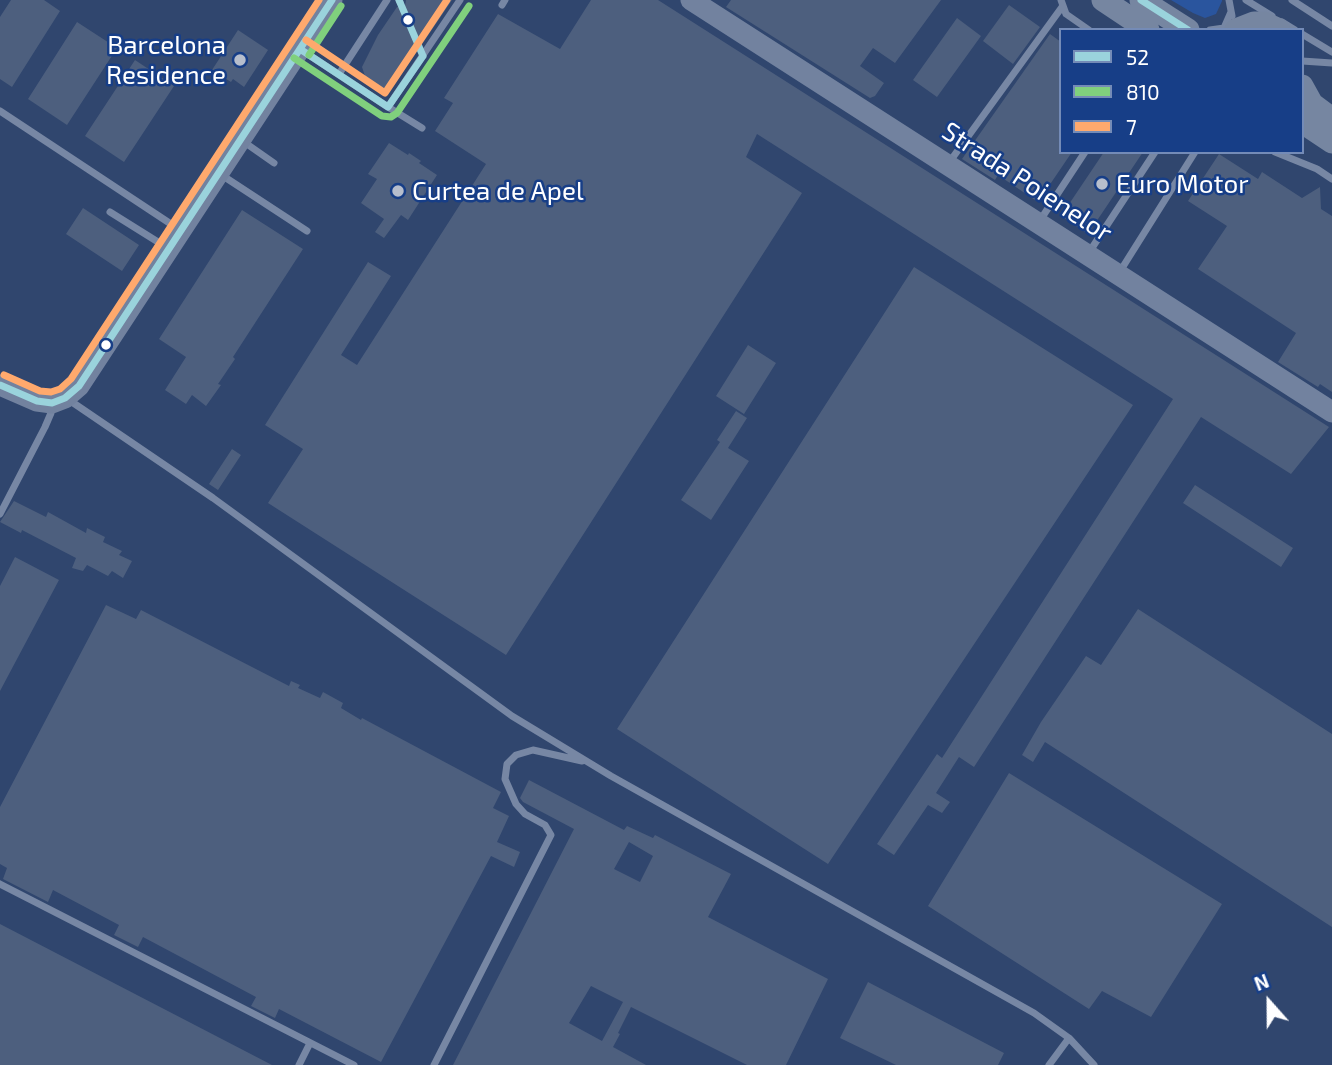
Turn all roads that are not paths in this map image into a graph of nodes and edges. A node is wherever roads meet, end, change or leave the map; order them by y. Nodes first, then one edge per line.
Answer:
1 (332, 0) edge
2 (387, 0) edge
3 (460, 0) edge
4 (691, 0) edge
5 (1103, 0) edge
6 (1141, 0) edge
7 (1229, 0) edge
8 (1246, 0) edge
9 (1292, 0) edge
10 (1062, 4) edge
11 (1266, 20) edge
12 (1234, 24) edge
13 (1332, 26) edge
14 (1086, 28) edge
15 (1146, 28) edge
16 (1185, 28) edge
17 (1289, 28) edge
18 (1304, 36) edge
19 (300, 49) junction
20 (1332, 52) edge
21 (1304, 61) edge
22 (1332, 62) edge
23 (339, 74) junction
24 (1304, 90) edge
25 (388, 107) junction
26 (0, 111) edge
27 (1332, 119) edge
28 (1304, 123) edge
29 (422, 128) dead end
30 (240, 139) junction
31 (1332, 142) edge
32 (1084, 154) edge
33 (1154, 154) edge
34 (1194, 154) edge
35 (1281, 154) edge
36 (274, 163) dead end
37 (948, 165) junction
38 (218, 173) junction
39 (1332, 179) edge
40 (110, 212) dead end
41 (1038, 223) junction
42 (180, 230) junction
43 (307, 231) dead end
44 (168, 248) junction
45 (1088, 254) junction
46 (1119, 274) junction
47 (0, 385) edge
48 (59, 400) junction
49 (1332, 412) edge
50 (0, 514) edge
51 (589, 762) junction
52 (0, 884) edge
53 (1069, 1038) junction
54 (310, 1043) junction
55 (299, 1065) edge
56 (354, 1065) edge
57 (434, 1065) edge
58 (1049, 1065) edge
59 (1094, 1065) edge

1 - 19 street
2 - 23 lane
3 - 25 lane
4 - 37 street, Strada Poienelor
5 - 15 main road
6 - 16 main road
7 - 12 lane
8 - 11 lane
9 - 13 lane
10 - 14 lane
10 - 37 lane
11 - 12 main road
11 - 17 lane
18 - 20 lane
19 - 23 lane
19 - 30 street
21 - 22 lane
23 - 25 lane
24 - 27 main road
25 - 29 lane
26 - 42 lane
28 - 31 main road
30 - 36 lane
30 - 38 street
32 - 41 lane
33 - 45 lane
34 - 46 lane
35 - 39 lane
37 - 41 street, Strada Poienelor
38 - 42 street
38 - 43 lane
40 - 44 lane
41 - 45 street, Strada Poienelor
42 - 44 street
44 - 48 street
45 - 46 street, Strada Poienelor
46 - 49 street, Strada Poienelor
47 - 48 street
48 - 50 lane
48 - 51 lane
51 - 53 lane
51 - 57 lane
52 - 54 lane
53 - 58 lane
53 - 59 lane
54 - 55 lane
54 - 56 lane

